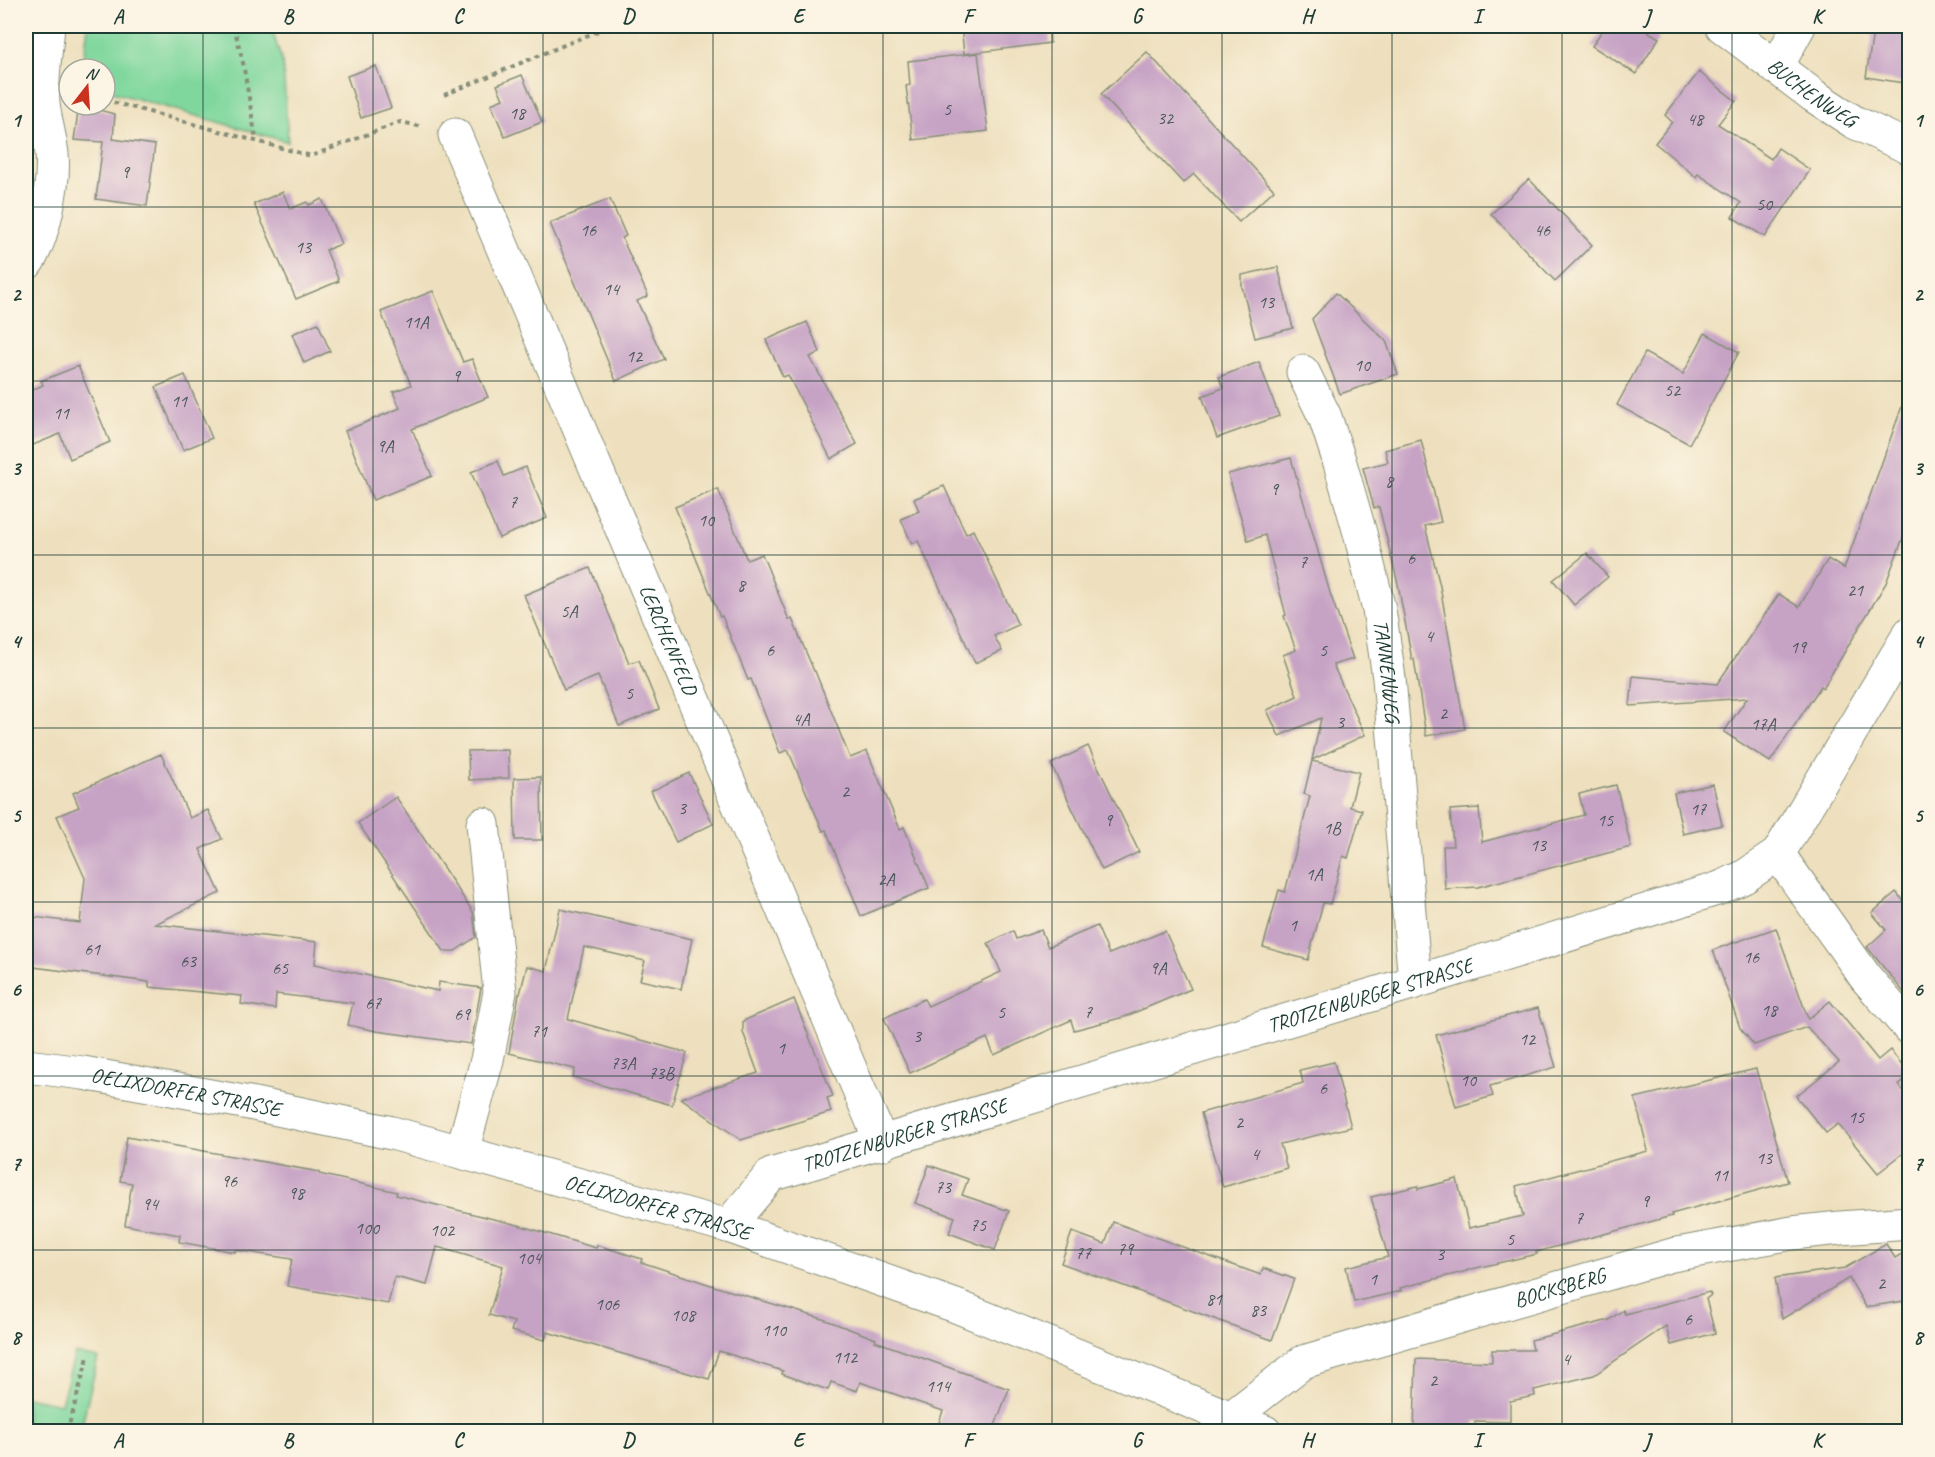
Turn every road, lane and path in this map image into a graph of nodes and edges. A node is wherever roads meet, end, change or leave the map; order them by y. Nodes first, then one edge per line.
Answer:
1 (48, 26) edge
2 (234, 26) edge
3 (610, 26) edge
4 (1722, 26) edge
5 (1799, 26) edge
6 (1776, 68) junction
7 (444, 95) dead end
8 (117, 103) edge
9 (455, 135) joint
10 (256, 140) junction
11 (1910, 148) edge
12 (26, 264) edge
13 (1303, 372) dead end
14 (1910, 633) edge
15 (483, 824) dead end
16 (1778, 854) junction
17 (1415, 982) junction
18 (1910, 1029) edge
19 (26, 1066) edge
20 (882, 1144) junction
21 (462, 1152) junction
22 (1910, 1223) edge
23 (728, 1226) junction
24 (88, 1357) dead end
25 (1232, 1417) junction
26 (67, 1431) edge
27 (1265, 1431) edge

1 - 12 street
2 - 10 path
3 - 7 path
4 - 6 street, BUCHENWEG
5 - 6 street
6 - 11 street, BUCHENWEG
8 - 10 path
9 - 10 path
9 - 20 street, LERCHENFELD
13 - 17 street, TANNENWEG
14 - 16 street, TROTZENBURGER STRASSE
15 - 21 street
16 - 17 street, TROTZENBURGER STRASSE
16 - 18 street
17 - 20 street, TROTZENBURGER STRASSE
19 - 21 street, OELIXDORFER STRASSE
20 - 23 street, TROTZENBURGER STRASSE
21 - 23 street, OELIXDORFER STRASSE
22 - 25 street, BOCKSBERG
23 - 25 street, OELIXDORFER STRASSE
24 - 26 path
25 - 27 street, OELIXDORFER STRASSE

